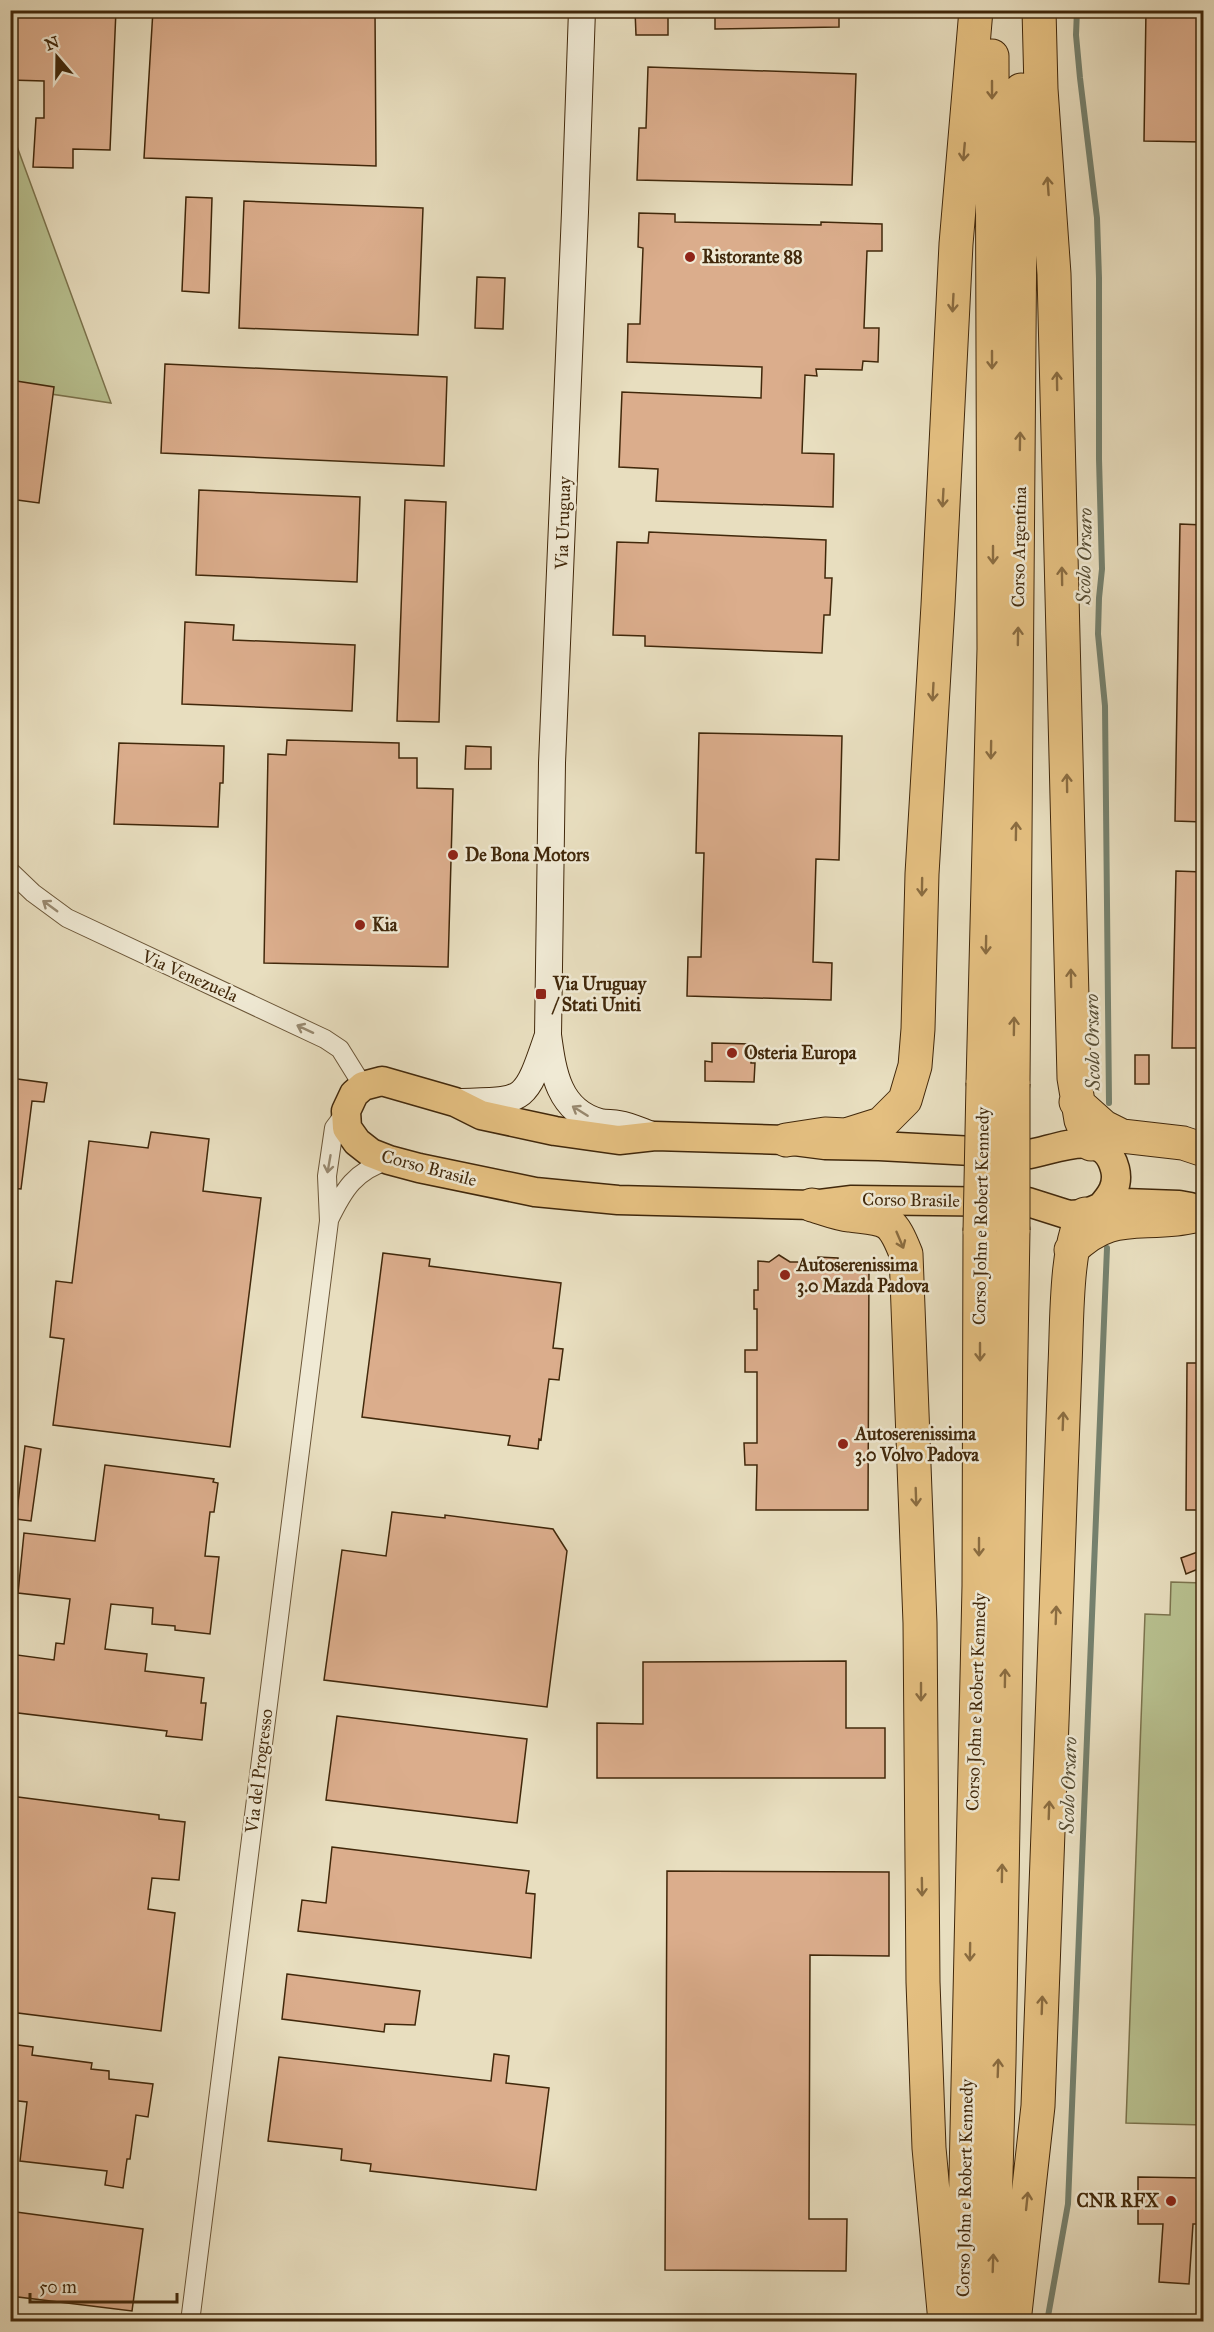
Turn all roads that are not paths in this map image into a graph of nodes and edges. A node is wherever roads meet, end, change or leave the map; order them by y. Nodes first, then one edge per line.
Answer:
1 (582, 10) edge
2 (976, 10) edge
3 (992, 10) edge
4 (1020, 10) edge
5 (1039, 10) edge
6 (10, 871) edge
7 (548, 1035) junction
8 (357, 1075) junction
9 (998, 1084) junction
10 (455, 1102) junction
11 (1076, 1102) junction
12 (346, 1111) junction
13 (655, 1136) junction
14 (786, 1140) junction
15 (1088, 1147) junction
16 (1203, 1151) edge
17 (389, 1160) junction
18 (812, 1205) junction
19 (1093, 1210) junction
20 (1203, 1212) edge
21 (1020, 1216) junction
22 (328, 1221) junction
23 (1071, 1250) junction
24 (190, 2322) edge
25 (945, 2322) edge
26 (963, 2322) edge
27 (992, 2322) edge
28 (1014, 2322) edge

1 - 7 street, Via Uruguay
2 -> 14 highway
3 -> 9 highway, Corso Argentina
9 -> 4 highway, Corso Argentina
11 -> 5 highway
8 -> 6 street, Via Venezuela
7 - 10 street, Via Uruguay
13 -> 7 street, Via Uruguay
8 - 10 main road
8 - 12 main road
9 - 21 highway, Corso John e Robert Kennedy, bridge
9 -> 26 highway, Corso John e Robert Kennedy, bridge
10 - 13 main road
11 - 15 highway
11 - 16 highway
12 - 17 main road, Corso Brasile
12 -> 22 street, Via del Progresso
13 - 14 main road
14 - 15 main road
15 - 16 main road
15 - 19 main road
17 - 18 main road, Corso Brasile
17 - 22 street, Via del Progresso
18 - 21 main road, Corso Brasile
18 -> 25 highway
19 - 20 main road, Corso Brasile
19 - 21 main road, Corso Brasile
19 - 23 highway
20 - 23 highway
27 -> 21 highway, Corso John e Robert Kennedy
22 - 24 street, Via del Progresso
28 -> 23 highway

